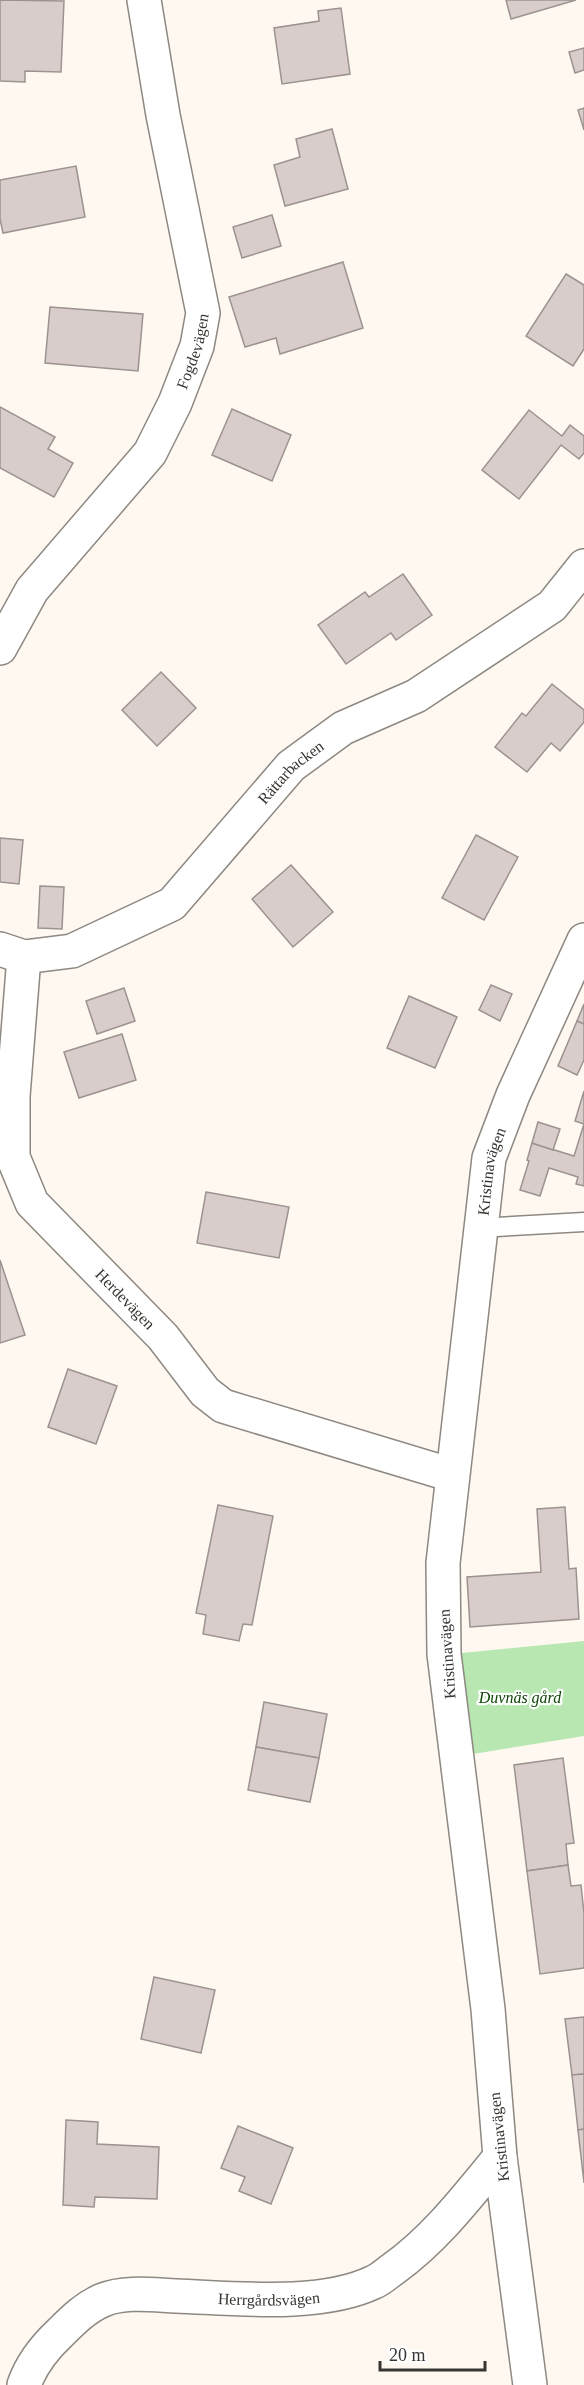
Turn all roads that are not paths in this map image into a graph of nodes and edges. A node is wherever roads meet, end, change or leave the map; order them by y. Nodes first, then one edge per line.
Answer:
1 (144, 0) edge
2 (584, 567) edge
3 (0, 648) edge
4 (584, 940) edge
5 (12, 953) edge
6 (584, 1222) edge
7 (479, 1228) junction
8 (452, 1475) junction
9 (500, 2157) junction
10 (24, 2385) edge
11 (530, 2385) edge

1 - 3 street, Fogdevägen
2 - 5 street, Rättarbacken
4 - 7 street, Kristinavägen
5 - 8 street, Herdevägen
6 - 7 lane
7 - 8 street, Kristinavägen
8 - 9 street, Kristinavägen
9 - 10 street, Herrgårdsvägen
9 - 11 street, Kristinavägen

